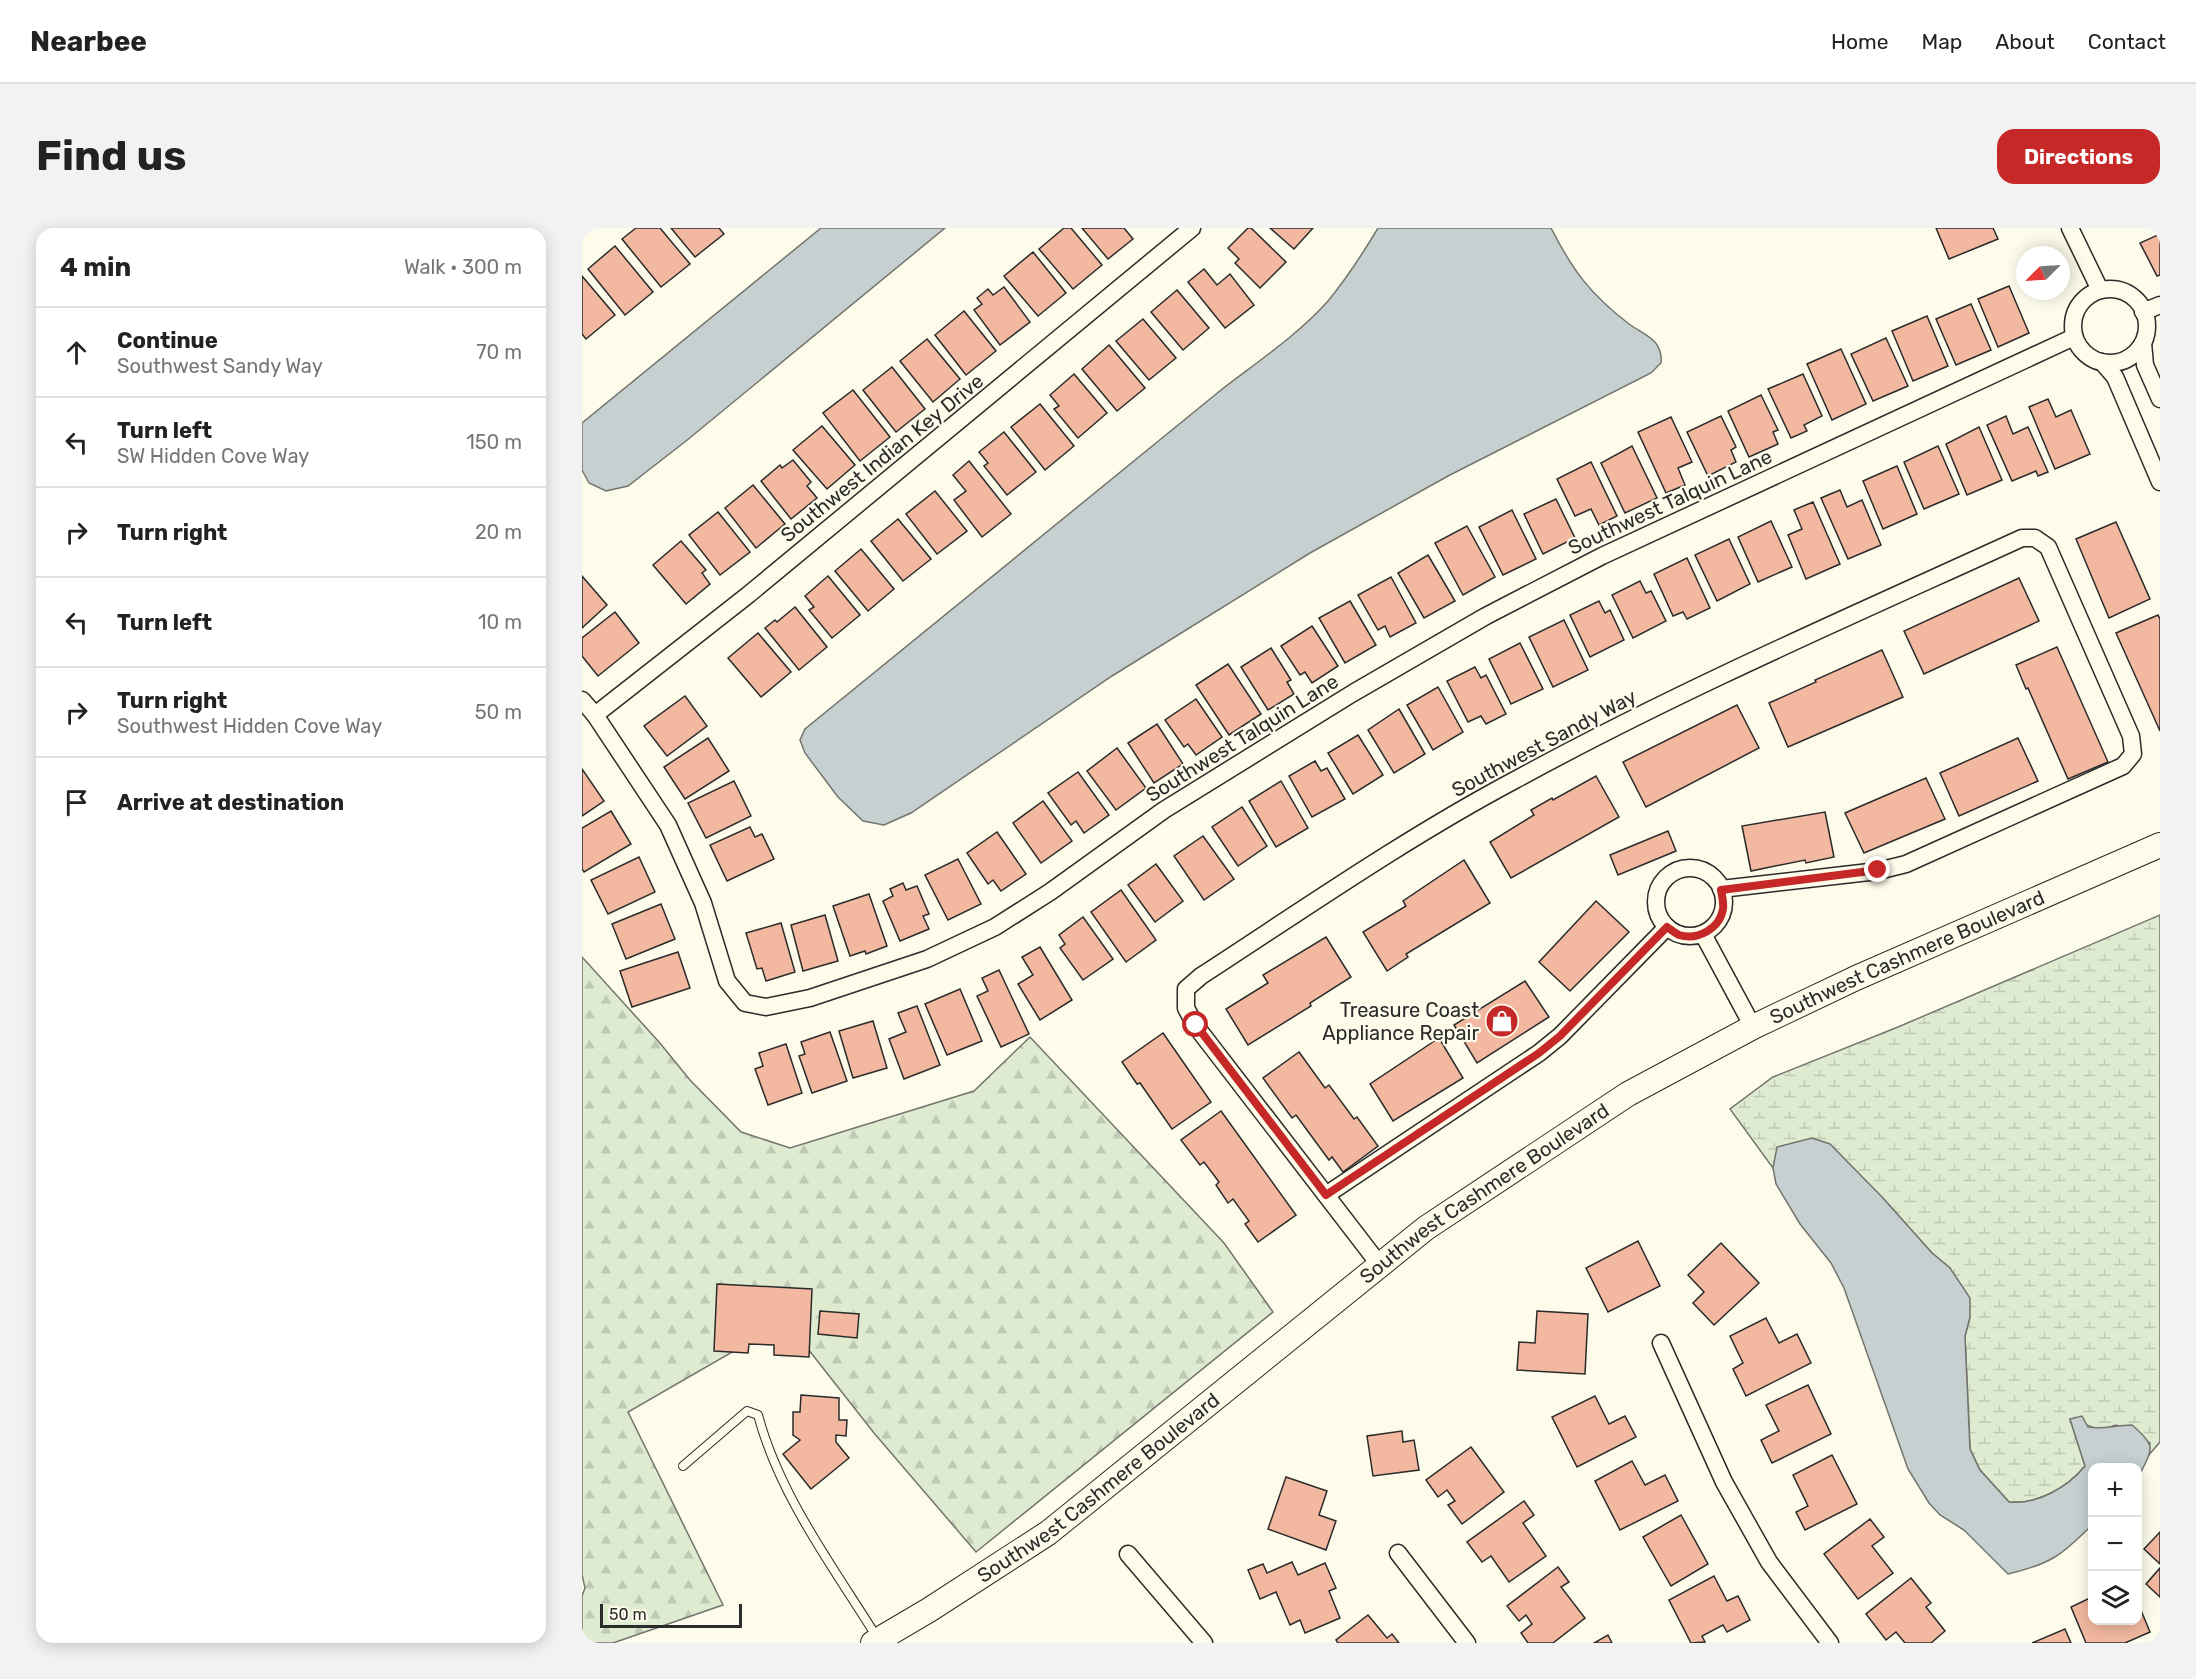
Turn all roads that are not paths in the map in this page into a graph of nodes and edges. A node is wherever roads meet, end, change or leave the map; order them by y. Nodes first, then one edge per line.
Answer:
1 (1192, 228) edge
2 (2070, 228) edge
3 (2100, 290) junction
4 (2160, 305) edge
5 (2143, 312) junction
6 (2074, 337) junction
7 (2142, 343) junction
8 (2102, 362) junction
9 (2160, 399) edge
10 (2160, 482) edge
11 (582, 700) edge
12 (595, 715) junction
13 (2160, 845) edge
14 (1721, 890) junction
15 (1667, 927) junction
16 (1703, 934) junction
17 (1753, 1027) junction
18 (1326, 1195) junction
19 (1379, 1264) junction
20 (1661, 1344) dead end
21 (682, 1466) dead end
22 (1398, 1552) dead end
23 (1128, 1554) dead end
24 (876, 1641) edge
25 (1204, 1643) edge
26 (1467, 1643) edge
27 (1830, 1643) edge

1 - 12 street, Southwest Indian Key Drive
2 - 3 street
3 - 5 street
3 - 6 street
4 - 5 street
5 - 7 street
6 - 8 street
6 - 12 street, Southwest Talquin Lane
7 - 8 street
7 - 9 street
8 - 10 street
11 - 12 street, Southwest Talquin Lane
13 - 17 street, Southwest Cashmere Boulevard
14 - 15 street
14 - 16 street
14 - 18 street, Southwest Sandy Way
15 - 16 street
15 - 18 street
16 - 17 street
17 - 19 street, Southwest Cashmere Boulevard
18 - 19 street, Southwest Sandy Way
19 - 24 street, Southwest Cashmere Boulevard
20 - 27 street
21 - 24 lane
22 - 26 street
23 - 25 street

